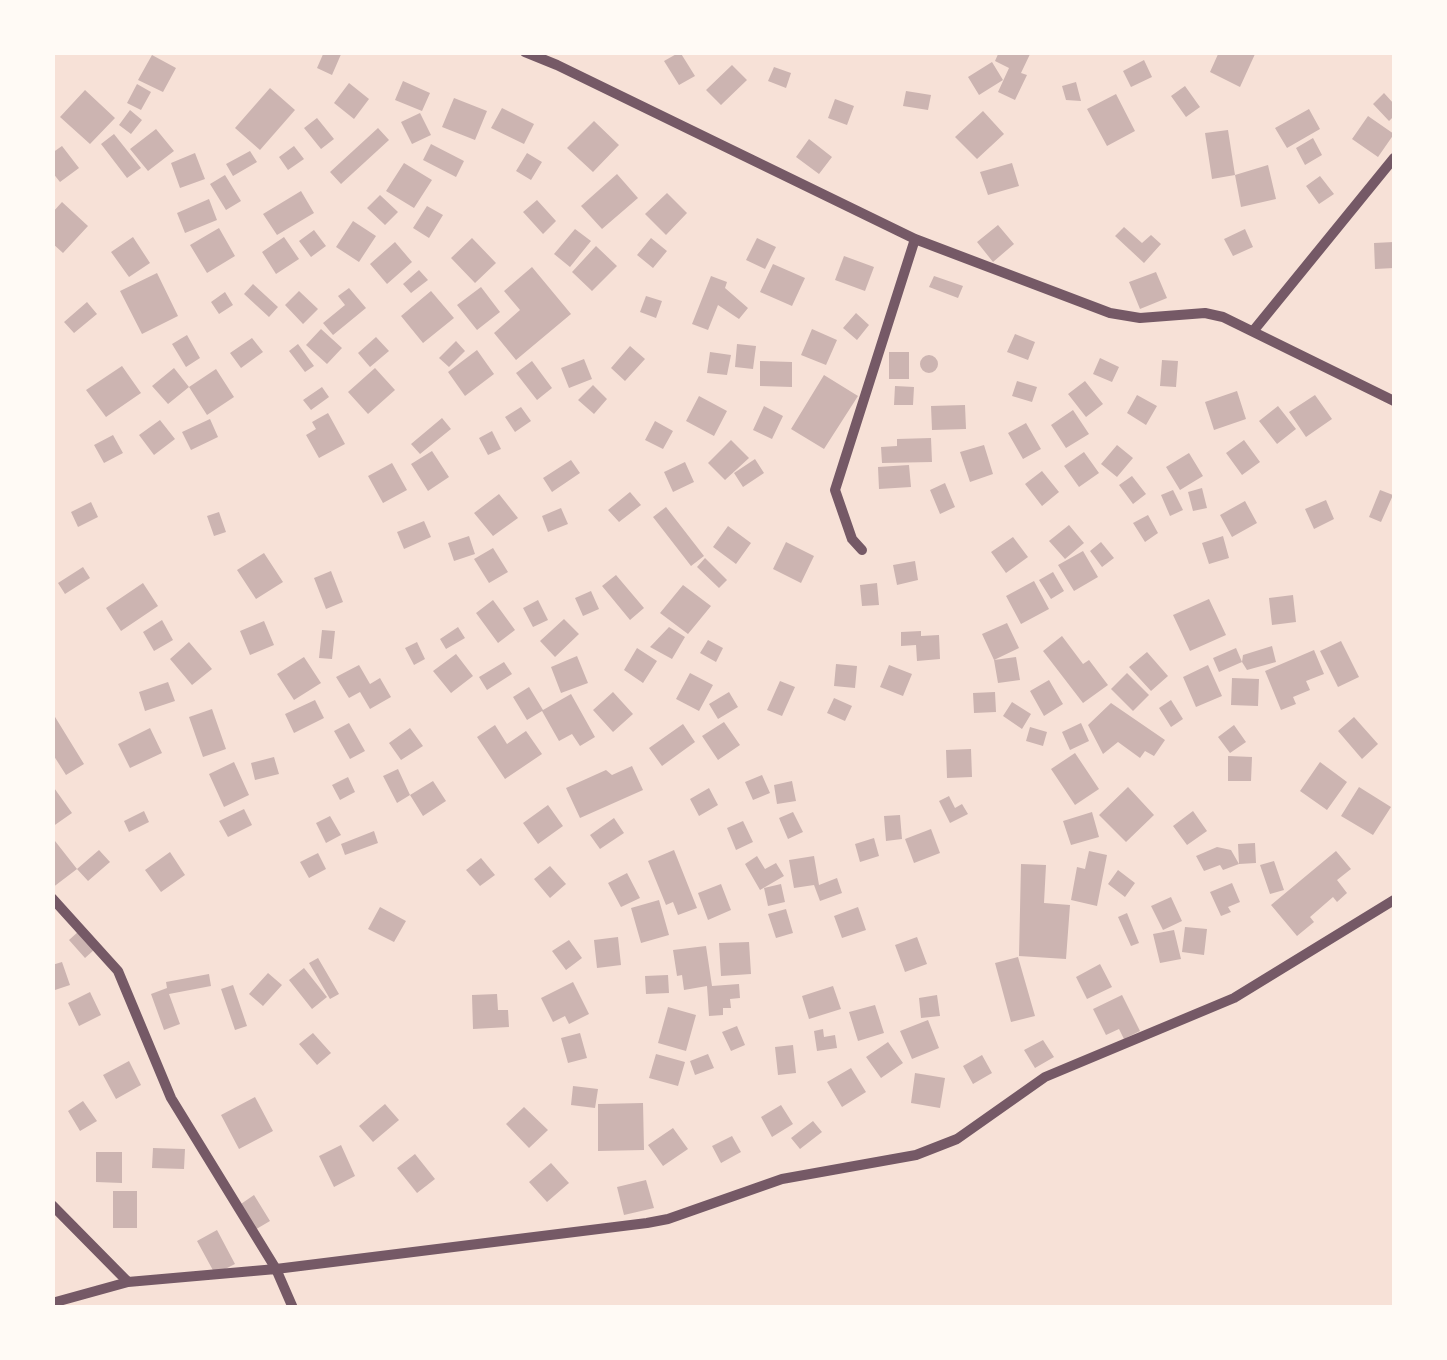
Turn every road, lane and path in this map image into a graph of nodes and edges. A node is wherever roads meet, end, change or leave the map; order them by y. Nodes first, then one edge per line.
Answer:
1 (525, 52) edge
2 (1394, 158) edge
3 (916, 239) junction
4 (1254, 330) junction
5 (1394, 401) edge
6 (862, 550) dead end
7 (52, 898) edge
8 (1394, 900) edge
9 (52, 1205) edge
10 (276, 1269) junction
11 (128, 1282) junction
12 (52, 1303) edge
13 (294, 1308) edge

1 - 3 street
2 - 4 street
3 - 4 street
3 - 6 street
4 - 5 street
7 - 10 street
8 - 10 street
9 - 11 street
10 - 11 street
10 - 13 street
11 - 12 street

